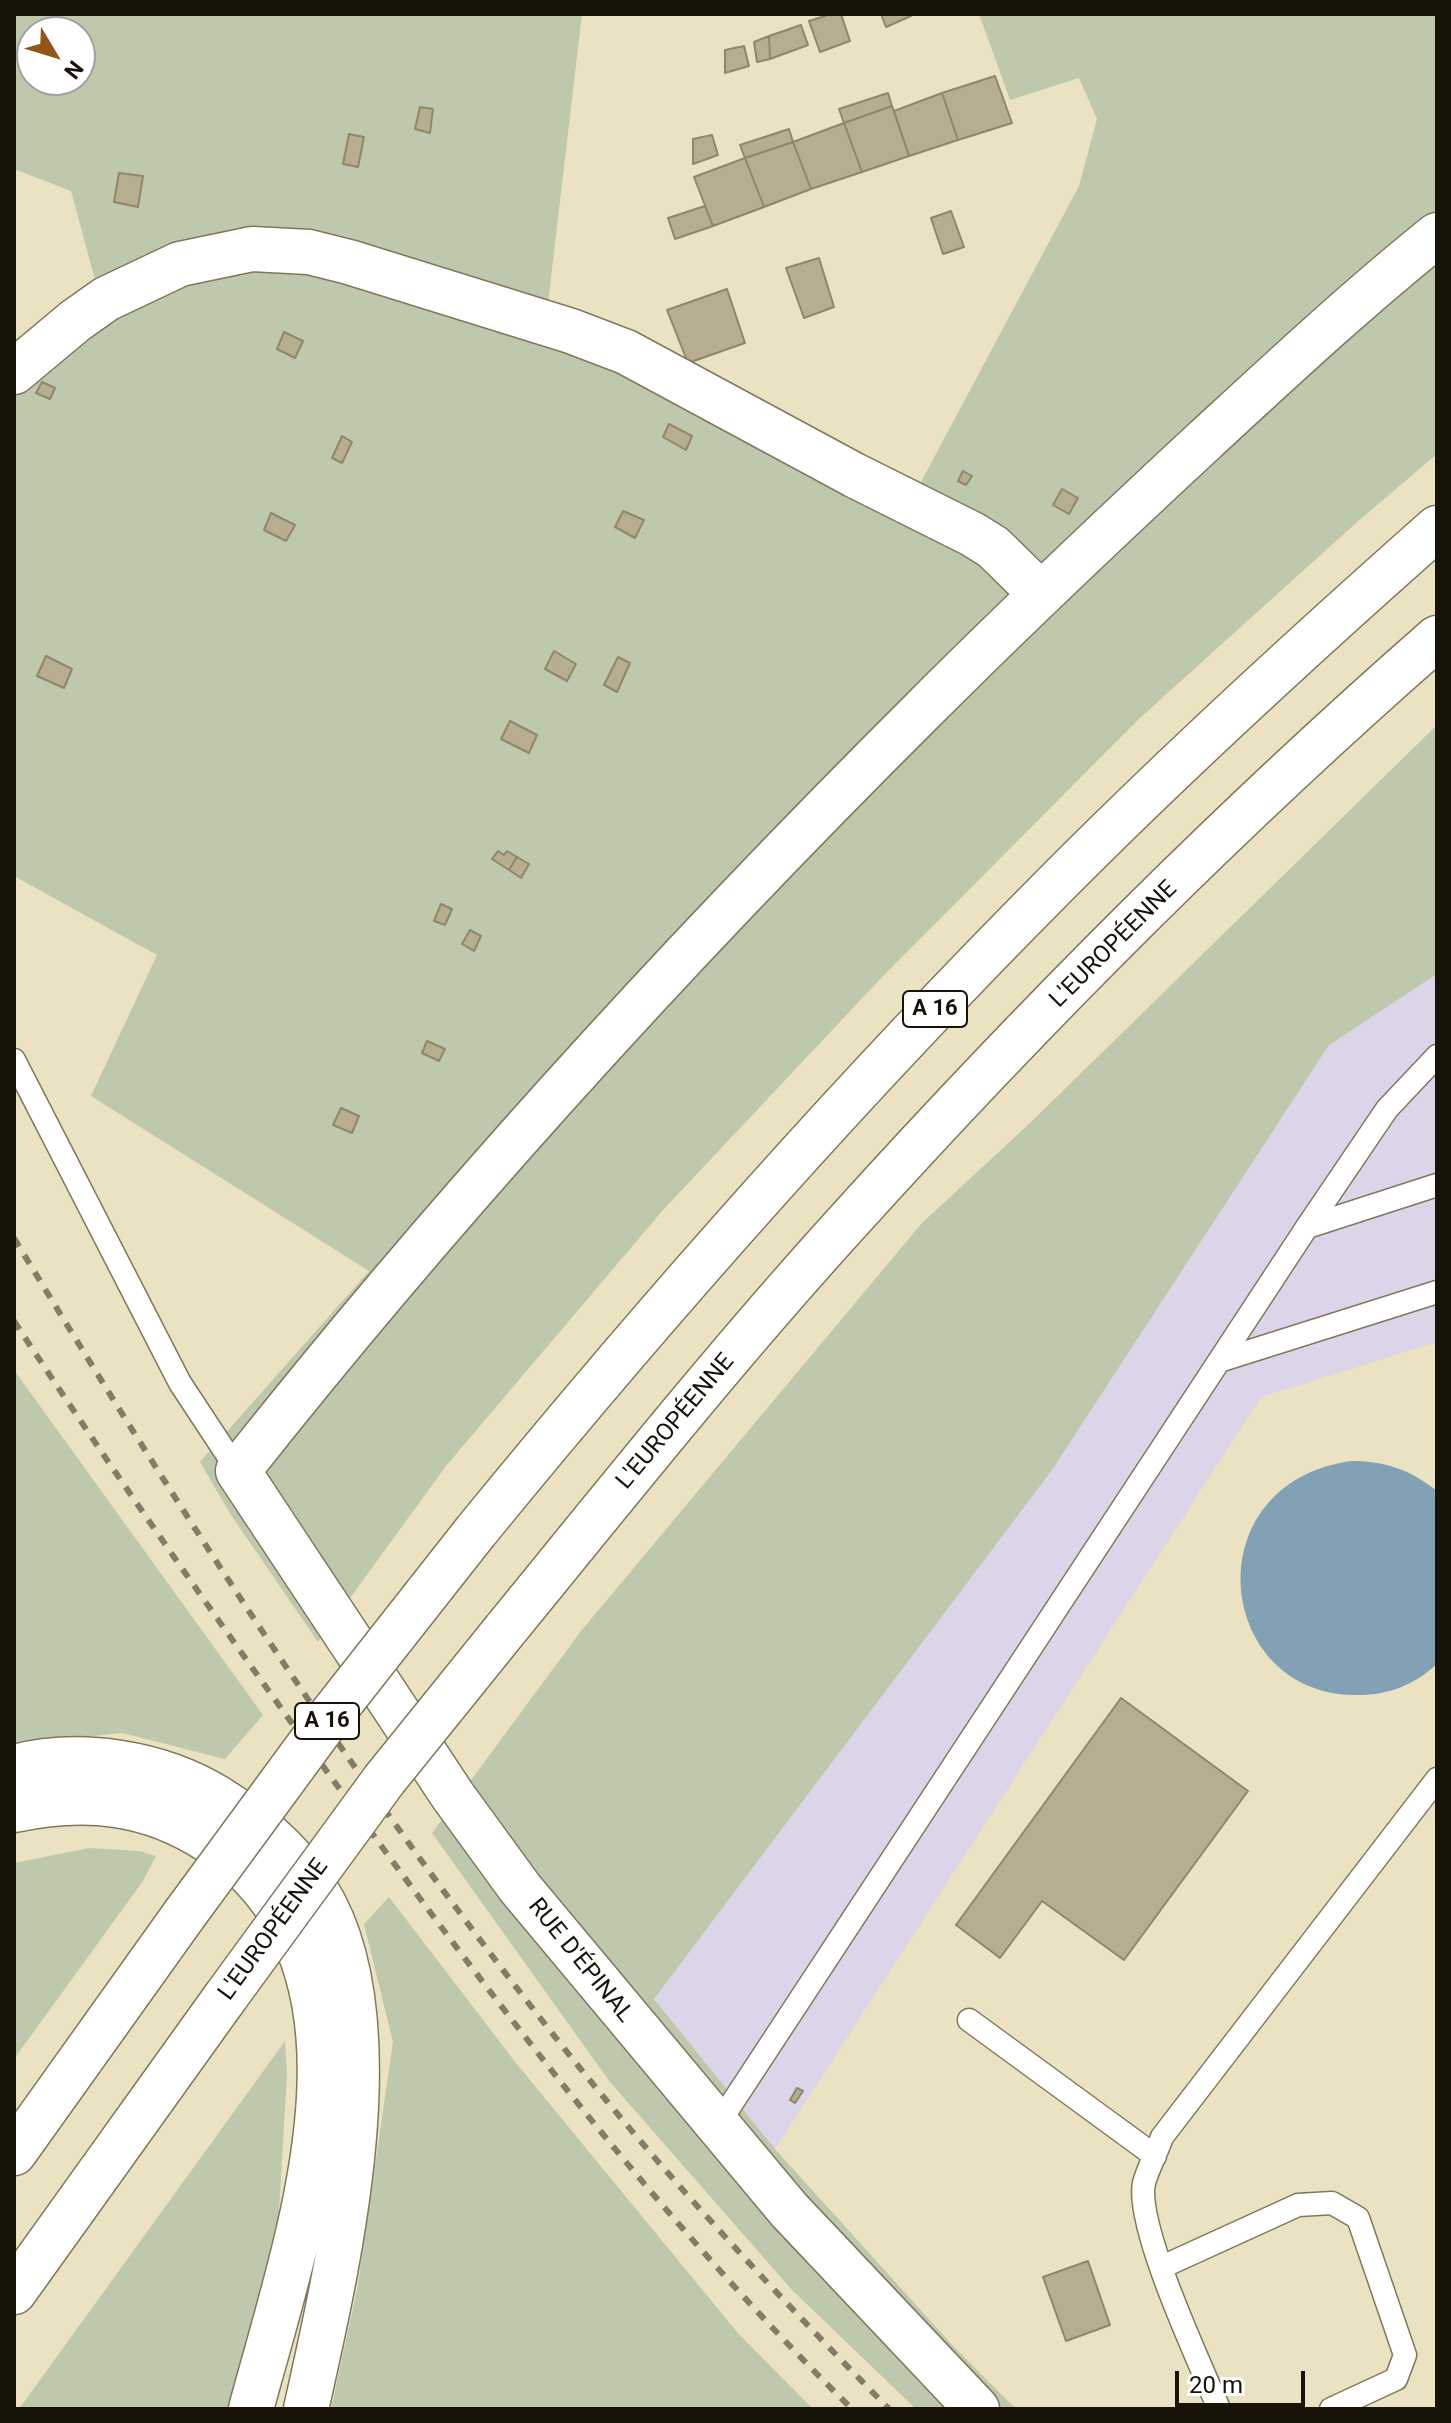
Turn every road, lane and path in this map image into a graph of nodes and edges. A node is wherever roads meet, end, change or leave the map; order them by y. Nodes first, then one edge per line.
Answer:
1 (1437, 235) edge
2 (14, 372) edge
3 (1437, 528) edge
4 (1040, 593) junction
5 (1437, 638) edge
6 (1437, 1056) edge
7 (14, 1060) edge
8 (1437, 1185) edge
9 (1307, 1227) junction
10 (1437, 1292) edge
11 (1222, 1360) junction
12 (238, 1471) junction
13 (14, 1767) edge
14 (1437, 1779) edge
15 (14, 1810) edge
16 (969, 2020) dead end
17 (717, 2126) junction
18 (14, 2153) edge
19 (1155, 2156) junction
20 (1162, 2267) junction
21 (14, 2292) edge
22 (251, 2409) edge
23 (306, 2409) edge
24 (977, 2409) edge
25 (1219, 2409) edge
26 (1331, 2409) edge

1 - 4 main road
2 - 4 main road
3 - 18 main road, A 16, bridge
4 - 12 main road
5 - 21 main road, L'EUROPÉENNE, bridge
6 - 9 lane
7 - 12 lane
8 - 9 lane
9 - 11 lane
10 - 11 lane
11 - 17 lane
12 - 17 main road, RUE D'ÉPINAL
13 - 23 main road
14 - 19 lane
15 - 22 main road
16 - 19 lane
17 - 24 main road, RUE D'ÉPINAL
19 - 20 lane
20 - 25 lane
20 - 26 lane

